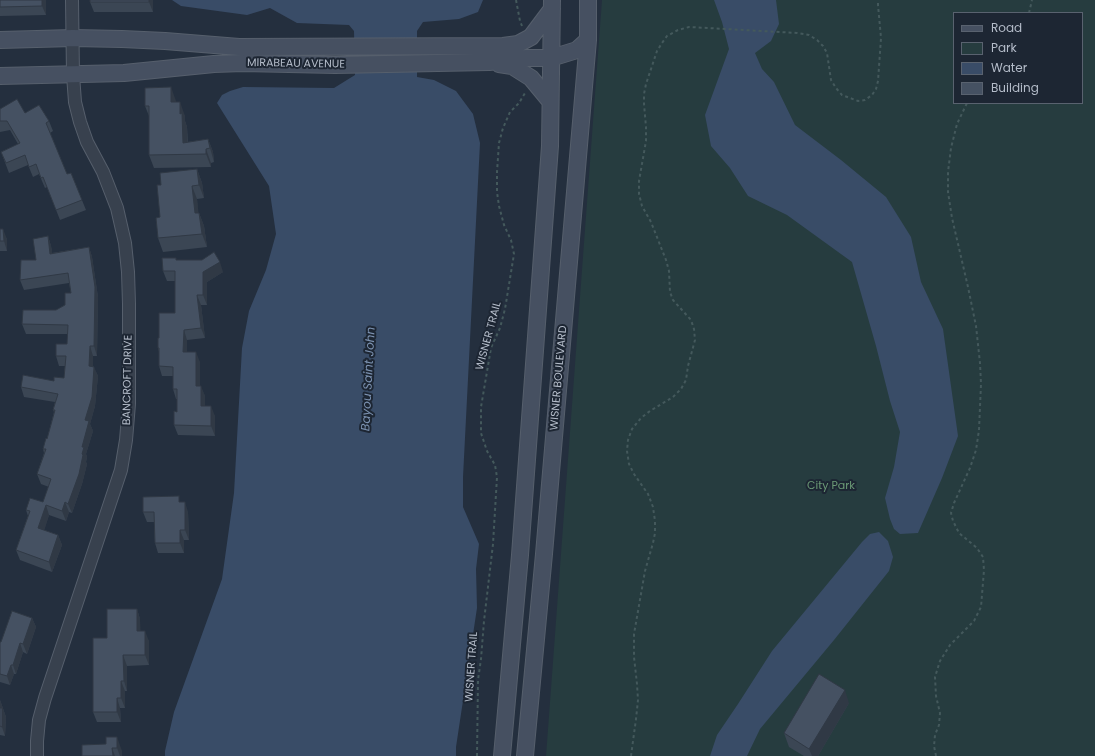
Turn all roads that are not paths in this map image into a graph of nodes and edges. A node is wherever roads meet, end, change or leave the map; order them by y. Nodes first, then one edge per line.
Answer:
1 (72, 0) edge
2 (588, 0) edge
3 (552, 5) edge
4 (73, 38) junction
5 (0, 40) edge
6 (588, 40) junction
7 (551, 58) junction
8 (490, 62) junction
9 (73, 75) junction
10 (0, 76) edge
11 (550, 101) junction
12 (37, 756) edge
13 (502, 756) edge
14 (525, 756) edge

1 - 4 street, BANCROFT DRIVE
2 - 6 street, WISNER BOULEVARD
3 - 4 street, MIRABEAU AVENUE
3 - 7 street
4 - 5 street, MIRABEAU AVENUE
4 - 9 street, BANCROFT DRIVE
6 - 7 street, MIRABEAU AVENUE
6 - 14 street, WISNER BOULEVARD
7 - 8 street, MIRABEAU AVENUE
7 - 11 street
8 - 9 street, MIRABEAU AVENUE
8 - 11 street
9 - 10 street, MIRABEAU AVENUE
9 - 12 street, BANCROFT DRIVE
11 - 13 street

